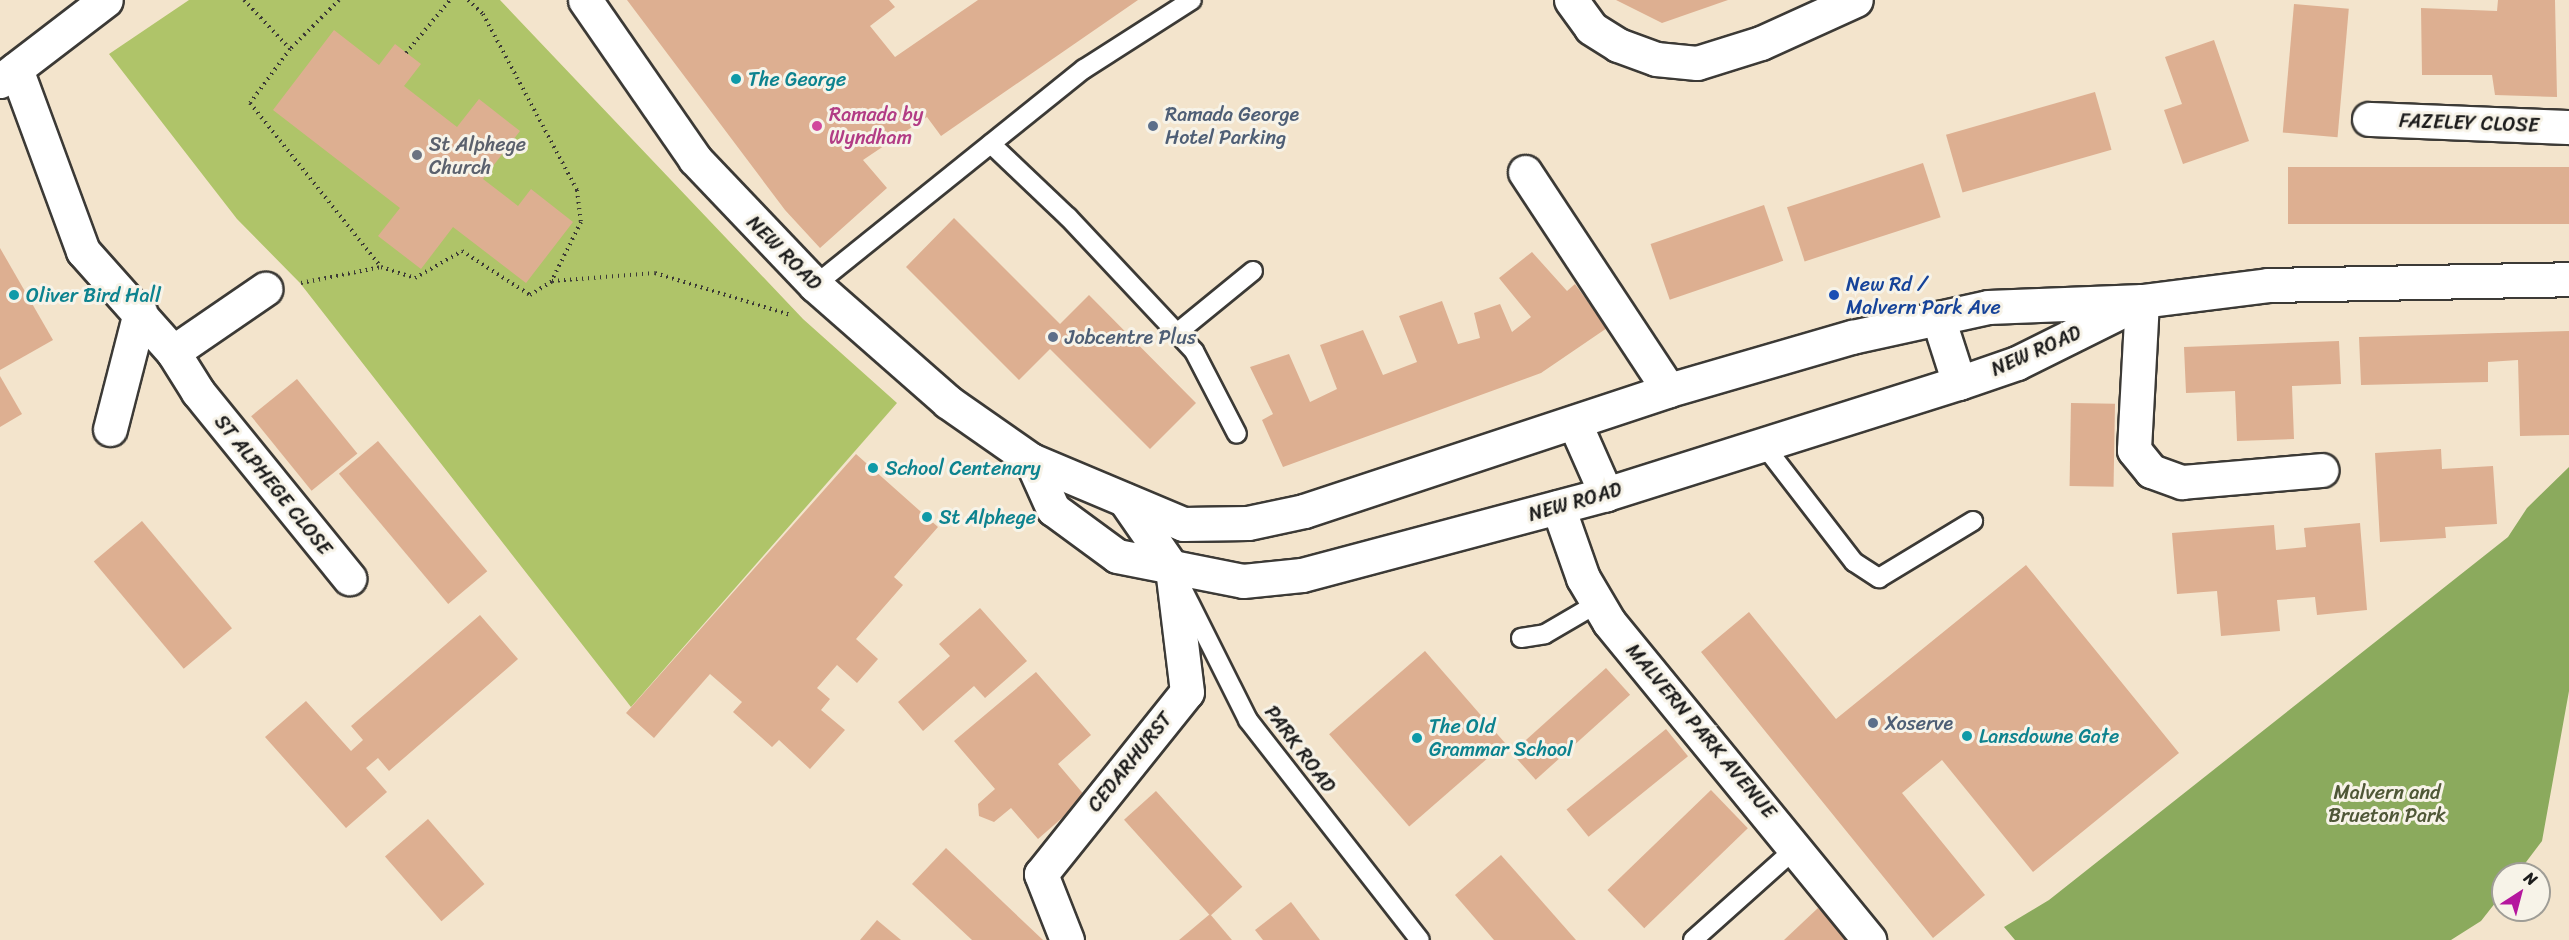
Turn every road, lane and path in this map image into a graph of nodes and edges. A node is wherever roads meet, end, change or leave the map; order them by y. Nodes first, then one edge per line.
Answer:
1 (106, 0) edge
2 (244, 0) edge
3 (339, 0) edge
4 (450, 0) edge
5 (468, 0) edge
6 (585, 0) edge
7 (1192, 0) edge
8 (1571, 0) edge
9 (1856, 0) edge
10 (290, 49) junction
11 (406, 53) dead end
12 (8, 75) edge
13 (2369, 119) dead end
14 (2569, 127) edge
15 (991, 144) junction
16 (1525, 172) dead end
17 (381, 267) junction
18 (1253, 271) dead end
19 (2569, 279) edge
20 (552, 281) junction
21 (815, 285) junction
22 (265, 289) joint
23 (2142, 301) junction
24 (140, 312) junction
25 (1938, 318) junction
26 (803, 319) dead end
27 (1177, 333) junction
28 (173, 352) junction
29 (1959, 383) junction
30 (1669, 390) junction
31 (1575, 424) junction
32 (111, 429) dead end
33 (1237, 434) dead end
34 (1763, 444) junction
35 (1030, 460) junction
36 (2321, 470) dead end
37 (1606, 494) junction
38 (1125, 500) junction
39 (1558, 507) junction
40 (1973, 521) dead end
41 (1172, 568) junction
42 (348, 578) dead end
43 (1598, 603) junction
44 (1521, 638) dead end
45 (1797, 847) junction
46 (1067, 940) edge
47 (1420, 940) edge
48 (1693, 940) edge
49 (1869, 940) edge

1 - 12 street
2 - 10 path
3 - 10 path
4 - 11 path
5 - 20 path
6 - 21 street, NEW ROAD
7 - 15 lane
8 - 9 street
10 - 17 path
12 - 24 street, ST ALPHEGE CLOSE
13 - 14 street, FAZELEY CLOSE
15 - 21 lane
15 - 27 lane
16 - 30 street
17 - 20 path
17 - 22 path
18 - 27 lane
19 - 23 street, NEW ROAD
20 - 26 path
21 - 35 street, NEW ROAD
22 - 28 street
23 - 25 street, NEW ROAD
23 - 29 street, NEW ROAD
23 - 36 street
24 - 28 street, ST ALPHEGE CLOSE
24 - 32 street
25 - 29 street
25 - 30 street, NEW ROAD
27 - 33 lane
28 - 42 street, ST ALPHEGE CLOSE
29 - 34 street, NEW ROAD
30 - 31 street, NEW ROAD
31 - 37 street
31 - 38 street, NEW ROAD
34 - 37 street, NEW ROAD
34 - 40 lane
35 - 38 street, NEW ROAD
35 - 41 street, NEW ROAD
37 - 39 street, NEW ROAD
38 - 41 street
39 - 41 street, NEW ROAD
39 - 43 street, MALVERN PARK AVENUE
41 - 46 street, CEDARHURST
41 - 47 lane, PARK ROAD
43 - 44 lane
43 - 45 street, MALVERN PARK AVENUE
45 - 48 lane
45 - 49 street, MALVERN PARK AVENUE

